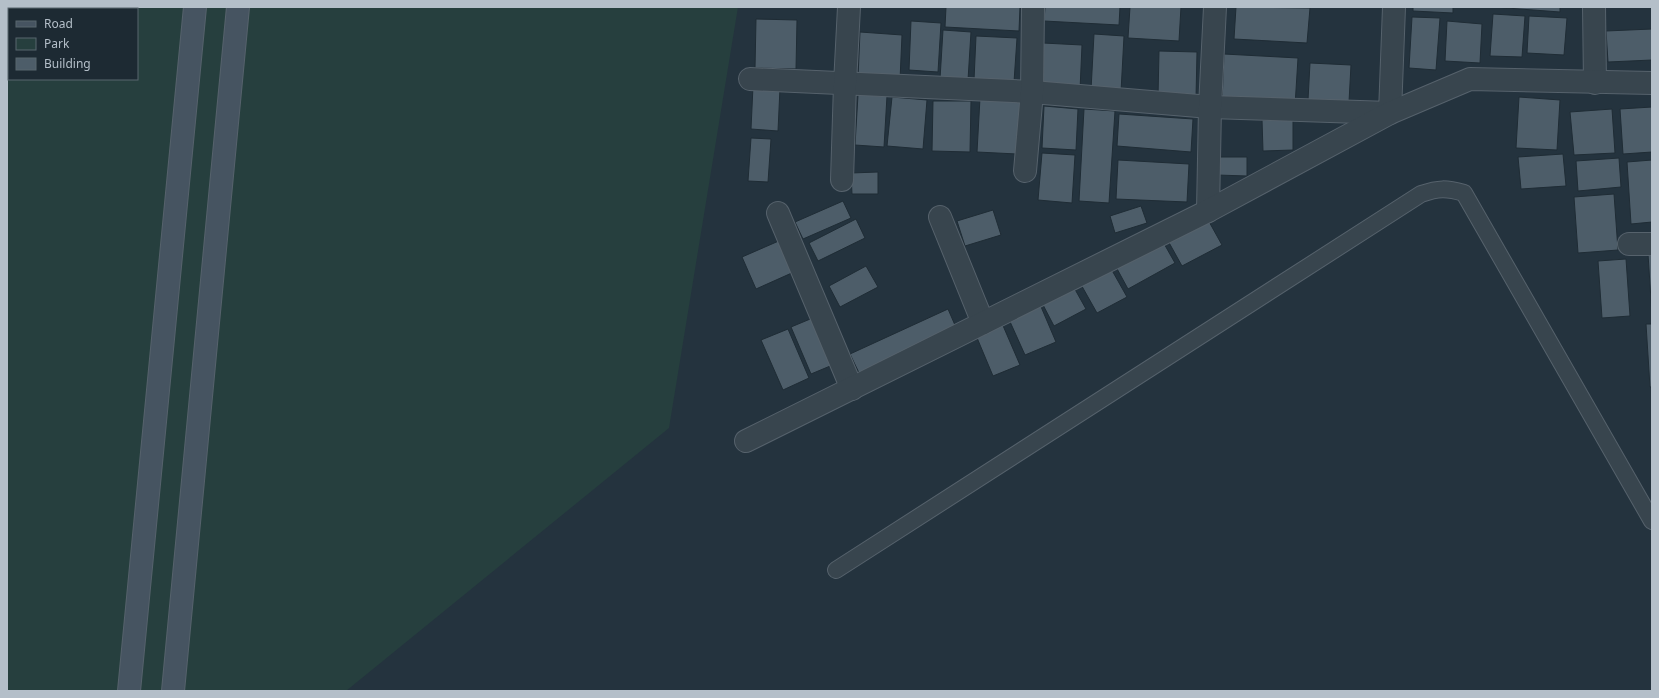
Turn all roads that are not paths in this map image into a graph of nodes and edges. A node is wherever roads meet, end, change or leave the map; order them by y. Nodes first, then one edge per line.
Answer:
1 (194, 7) edge
2 (238, 7) edge
3 (849, 7) edge
4 (1033, 7) edge
5 (1215, 7) edge
6 (1394, 7) edge
7 (1594, 7) edge
8 (750, 79) dead end
9 (1595, 83) junction
10 (1652, 83) edge
11 (845, 84) junction
12 (1032, 92) junction
13 (1210, 107) junction
14 (1390, 113) junction
15 (1025, 171) dead end
16 (842, 180) dead end
17 (1208, 211) junction
18 (778, 213) dead end
19 (940, 217) dead end
20 (1629, 244) dead end
21 (1652, 244) edge
22 (983, 323) junction
23 (852, 389) junction
24 (746, 440) dead end
25 (1652, 521) edge
26 (836, 570) dead end
27 (129, 691) edge
28 (173, 691) edge

1 - 27 main road
2 - 28 main road
3 - 11 street
4 - 12 street
5 - 13 street
6 - 14 street
7 - 9 street
8 - 11 street
9 - 10 street
9 - 14 street
11 - 12 street
11 - 16 street
12 - 13 street
12 - 15 street
13 - 14 street
13 - 17 street
14 - 17 street
17 - 22 street
18 - 23 street
19 - 22 street
20 - 21 street
22 - 23 street
23 - 24 street
25 - 26 lane

